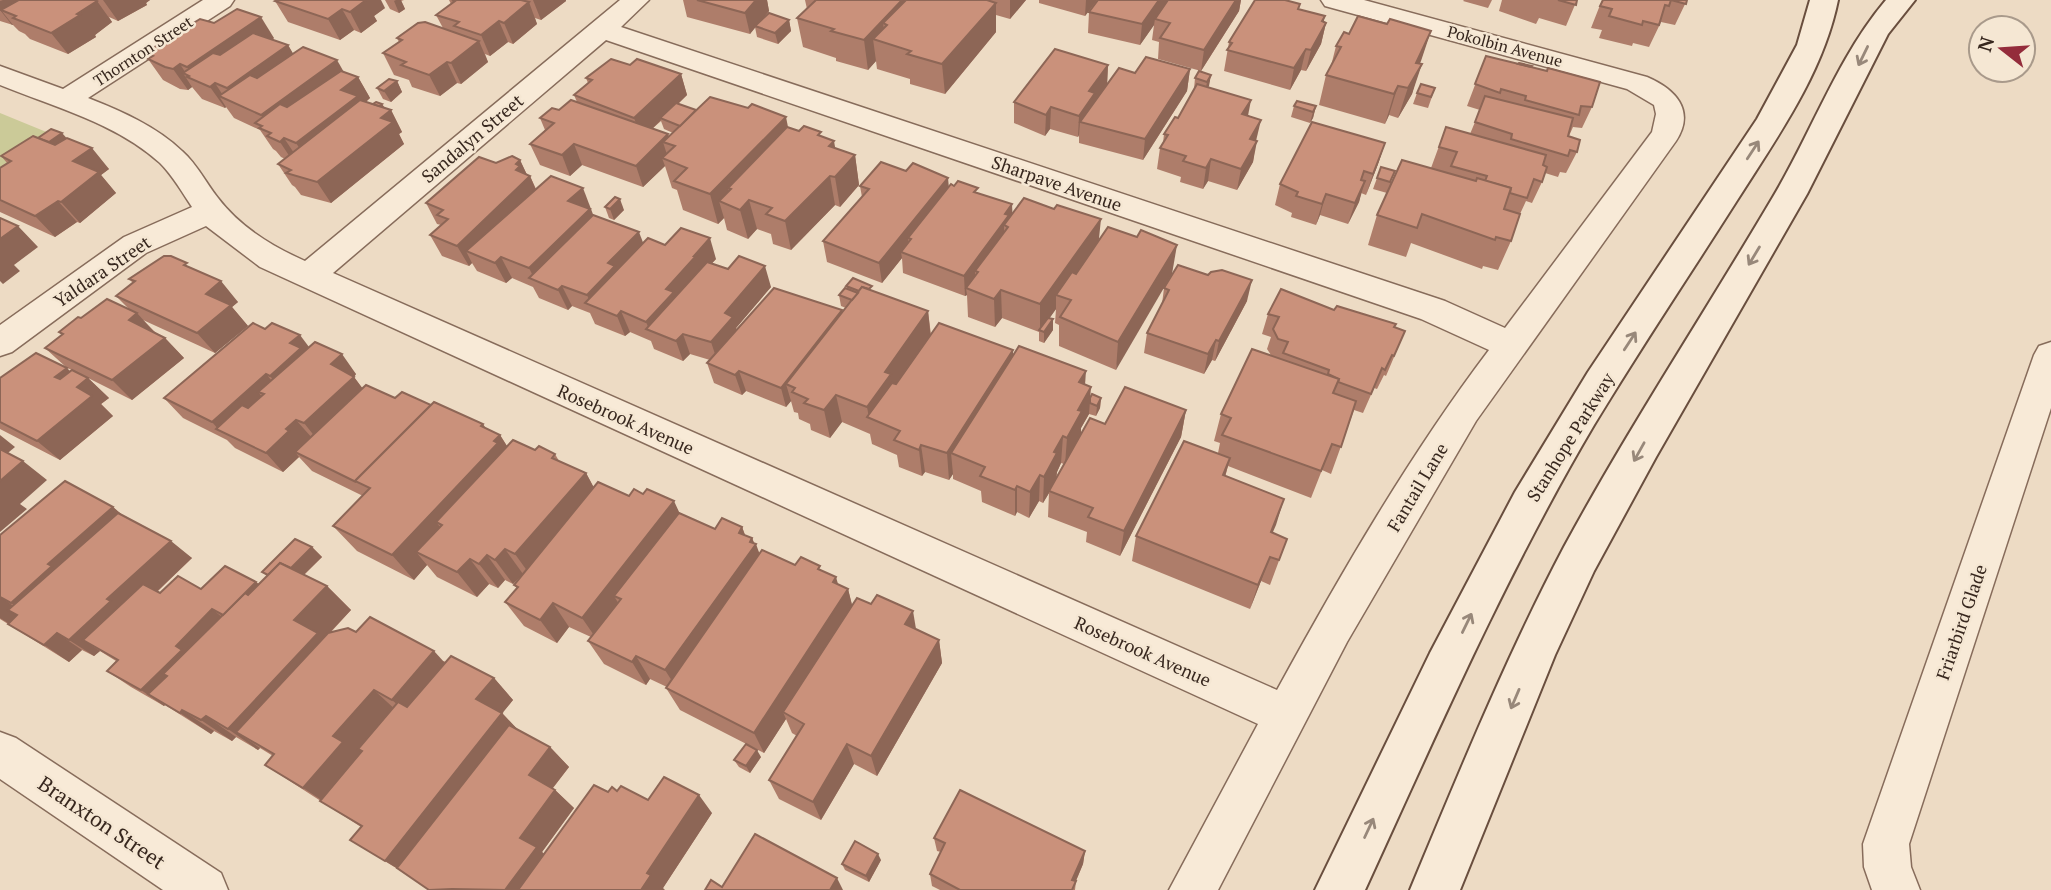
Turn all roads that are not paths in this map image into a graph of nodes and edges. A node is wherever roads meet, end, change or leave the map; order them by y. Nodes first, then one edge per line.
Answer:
1 (222, 0) edge
2 (636, 0) edge
3 (1334, 0) edge
4 (1824, 0) edge
5 (1901, 0) edge
6 (601, 29) junction
7 (0, 75) edge
8 (64, 102) junction
9 (1670, 106) joint
10 (211, 211) junction
11 (309, 276) junction
12 (0, 343) edge
13 (1510, 345) junction
14 (2051, 355) edge
15 (1286, 715) junction
16 (0, 753) edge
17 (204, 890) edge
18 (1193, 890) edge
19 (1340, 890) edge
20 (1435, 890) edge
21 (1896, 890) edge

1 - 8 street, Thornton Street
2 - 6 street, Sandalyn Street
3 - 9 street, Pokolbin Avenue
19 -> 4 main road, Stanhope Parkway
5 -> 20 main road
6 - 11 street, Sandalyn Street
6 - 13 street, Sharpave Avenue
7 - 8 street, Rosebrook Avenue
8 - 10 street, Rosebrook Avenue
9 - 13 street, Fantail Lane
10 - 11 street, Rosebrook Avenue
10 - 12 street, Yaldara Street
11 - 15 street, Rosebrook Avenue
13 - 15 street, Fantail Lane
14 - 21 street, Friarbird Glade
15 - 18 street, Fantail Lane
16 - 17 street, Branxton Street

